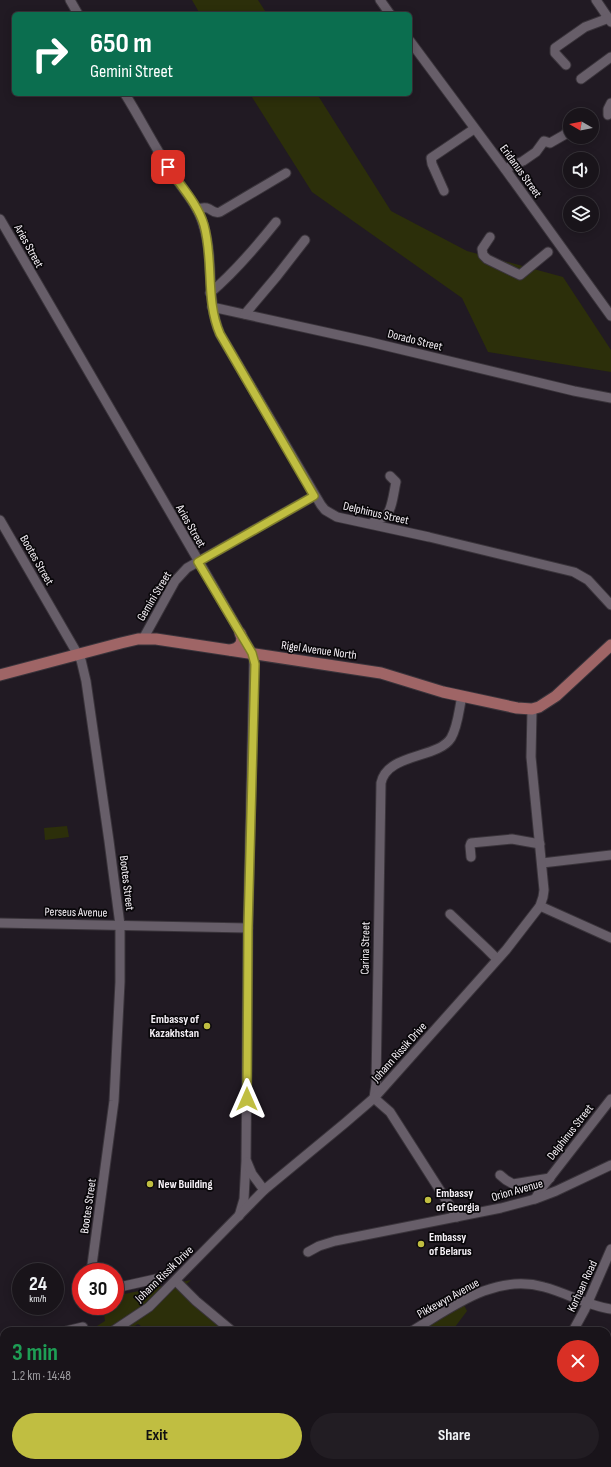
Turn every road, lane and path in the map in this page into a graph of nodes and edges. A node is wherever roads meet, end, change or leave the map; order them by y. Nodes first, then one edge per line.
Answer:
1 (70, 0) edge
2 (380, 0) edge
3 (596, 0) edge
4 (77, 12) edge
5 (389, 12) edge
6 (610, 20) edge
7 (412, 46) edge
8 (611, 57) edge
9 (566, 66) dead end
10 (581, 79) dead end
11 (126, 96) edge
12 (611, 103) edge
13 (608, 115) dead end
14 (474, 129) junction
15 (563, 136) edge
16 (505, 169) junction
17 (286, 173) dead end
18 (444, 191) dead end
19 (197, 209) junction
20 (0, 220) edge
21 (276, 222) dead end
22 (490, 237) dead end
23 (305, 240) dead end
24 (553, 248) junction
25 (210, 293) junction
26 (212, 307) junction
27 (245, 314) junction
28 (611, 316) edge
29 (611, 398) edge
30 (390, 476) dead end
31 (314, 496) junction
32 (0, 520) edge
33 (372, 524) junction
34 (198, 562) junction
35 (611, 605) edge
36 (240, 633) junction
37 (143, 639) junction
38 (611, 645) edge
39 (231, 650) junction
40 (252, 653) junction
41 (78, 654) junction
42 (0, 675) edge
43 (462, 696) junction
44 (532, 710) junction
45 (540, 844) junction
46 (611, 855) edge
47 (471, 857) dead end
48 (542, 863) junction
49 (540, 906) junction
50 (450, 914) dead end
51 (0, 923) edge
52 (120, 925) junction
53 (248, 928) junction
54 (611, 938) edge
55 (497, 959) junction
56 (374, 1098) junction
57 (611, 1099) edge
58 (246, 1161) junction
59 (611, 1165) edge
60 (500, 1175) dead end
61 (550, 1178) junction
62 (264, 1190) junction
63 (535, 1199) junction
64 (239, 1216) junction
65 (457, 1217) junction
66 (611, 1249) edge
67 (308, 1252) dead end
68 (92, 1263) edge
69 (160, 1278) dead end
70 (176, 1281) junction
71 (124, 1286) edge
72 (588, 1303) junction
73 (611, 1309) edge
74 (119, 1327) edge
75 (227, 1327) edge
76 (419, 1327) edge
77 (575, 1327) edge

1 - 4 street
2 - 5 street
3 - 6 street
6 - 9 street
7 - 14 street, Eridanus Street
8 - 10 street
11 - 19 street, Delphinus Street
12 - 13 street
14 - 16 street, Eridanus Street
14 - 18 street
15 - 16 street
16 - 24 street, Eridanus Street
17 - 19 street
19 - 25 street, Delphinus Street
20 - 34 street, Aries Street
21 - 25 street
22 - 24 street
23 - 27 street
24 - 28 street, Eridanus Street
25 - 26 street, Delphinus Street
26 - 27 street, Dorado Street
26 - 31 street, Delphinus Street
27 - 29 street, Dorado Street
30 - 33 street
31 - 33 street, Delphinus Street
31 - 34 street, Gemini Street
32 - 41 street, Bootes Street
33 - 35 street, Delphinus Street
34 - 36 street, Aries Street
34 - 37 street, Gemini Street
36 - 39 main road
36 - 40 street, Aries Street
37 - 39 main road, Rigel Avenue North
37 - 41 main road, Rigel Avenue North
38 - 44 main road
39 - 40 main road, Rigel Avenue North
40 - 43 main road, Rigel Avenue North
40 - 53 street, Aries Street
41 - 42 main road, Rigel Avenue North
41 - 52 street, Bootes Street
43 - 44 main road, Rigel Avenue North
43 - 56 street, Carina Street
44 - 45 street, Johann Rissik Drive
45 - 47 street
45 - 48 street, Johann Rissik Drive
46 - 48 street
48 - 49 street, Johann Rissik Drive
49 - 54 street
49 - 55 street, Johann Rissik Drive
50 - 55 street
51 - 52 street, Perseus Avenue
52 - 53 street, Perseus Avenue
52 - 68 street, Bootes Street
53 - 58 street, Aries Street
55 - 56 street, Johann Rissik Drive
56 - 62 street, Johann Rissik Drive
56 - 65 street
57 - 61 street, Delphinus Street
58 - 62 street, Aries Street
58 - 64 street, Aries Street
59 - 63 street, Orion Avenue
60 - 61 street
61 - 63 street, Delphinus Street
62 - 64 street, Johann Rissik Drive
63 - 65 street, Orion Avenue
64 - 70 street, Johann Rissik Drive
65 - 67 street, Orion Avenue
66 - 72 street, Korhaan Road
69 - 71 street
70 - 74 street, Johann Rissik Drive
70 - 75 street
72 - 73 street, Pikkewyn Avenue
72 - 76 street, Pikkewyn Avenue
72 - 77 street, Korhaan Road

